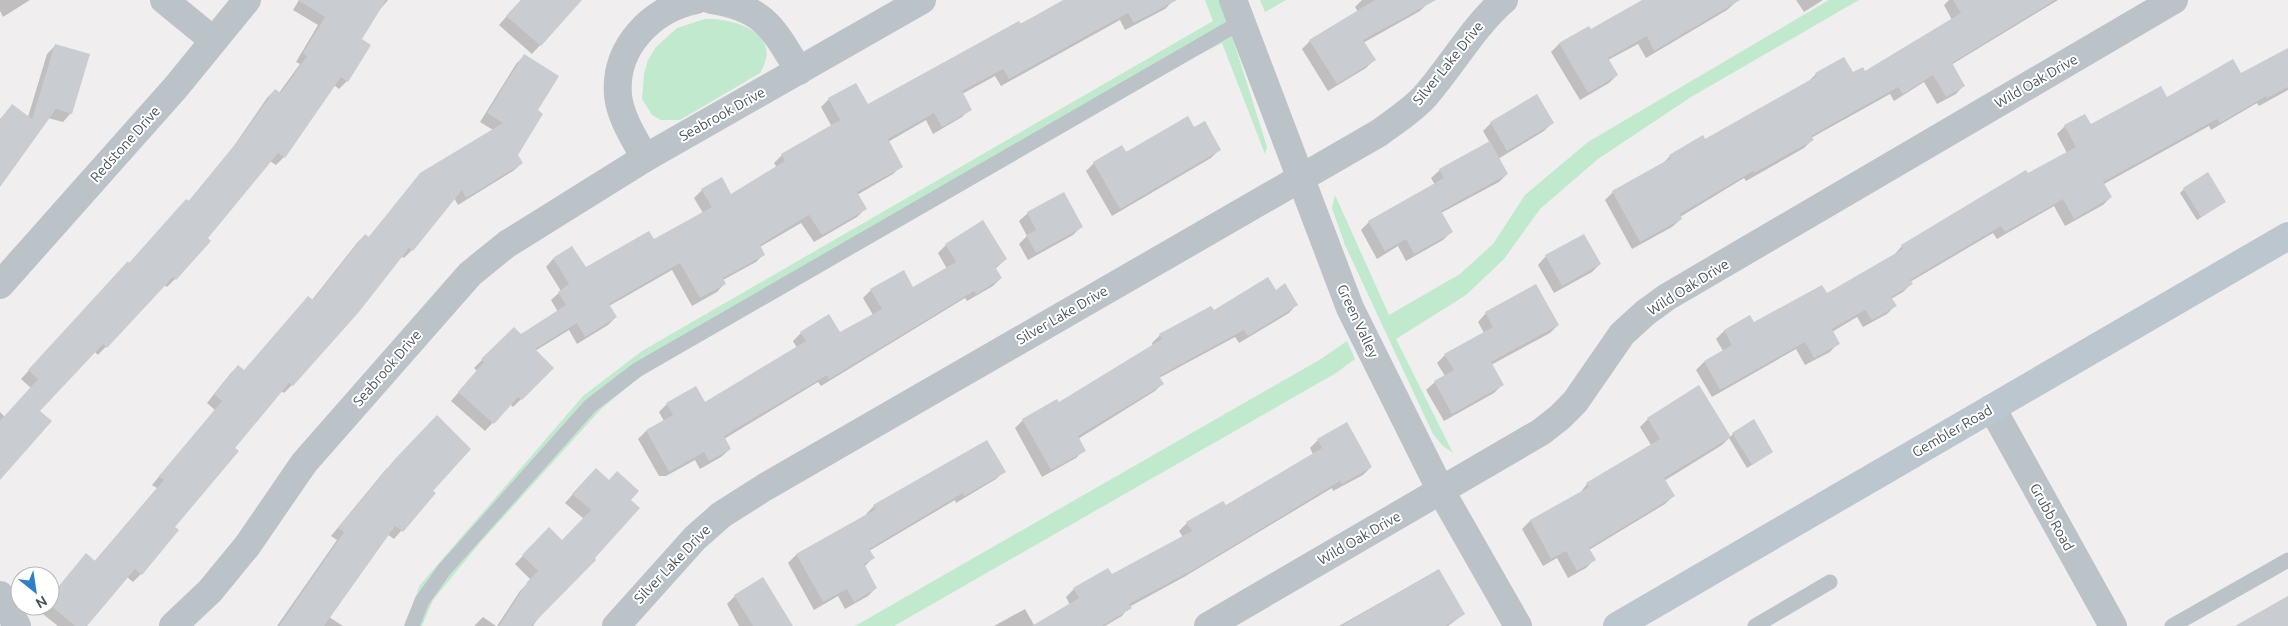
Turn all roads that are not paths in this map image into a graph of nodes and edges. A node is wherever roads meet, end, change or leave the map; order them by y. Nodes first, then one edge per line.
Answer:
1 (164, 0) edge
2 (247, 0) edge
3 (696, 0) edge
4 (711, 0) edge
5 (922, 0) edge
6 (1504, 0) edge
7 (2174, 0) edge
8 (1237, 11) edge
9 (213, 40) junction
10 (799, 70) junction
11 (645, 158) junction
12 (1299, 178) junction
13 (2288, 236) edge
14 (0, 285) edge
15 (1992, 408) junction
16 (1441, 491) junction
17 (2288, 560) edge
18 (1830, 582) dead end
19 (0, 595) edge
20 (1625, 624) edge
21 (17, 626) edge
22 (173, 626) edge
23 (412, 626) edge
24 (616, 626) edge
25 (1208, 626) edge
26 (1518, 626) edge
27 (1755, 626) edge
28 (2113, 626) edge
29 (2172, 626) edge

1 - 9 street
2 - 9 street, Redstone Drive
3 - 11 street
4 - 10 street
5 - 10 street, Seabrook Drive
6 - 12 street, Silver Lake Drive
7 - 16 street, Wild Oak Drive
8 - 12 street, Green Valley
8 - 23 lane
9 - 14 street, Redstone Drive
10 - 11 street, Seabrook Drive
11 - 22 street, Seabrook Drive
12 - 16 street, Green Valley
12 - 24 street, Silver Lake Drive
13 - 15 main road, Gembler Road
15 - 20 main road, Gembler Road
15 - 28 street, Grubb Road
16 - 25 street, Wild Oak Drive
16 - 26 street, Green Valley
17 - 29 lane
18 - 27 lane
19 - 21 street

